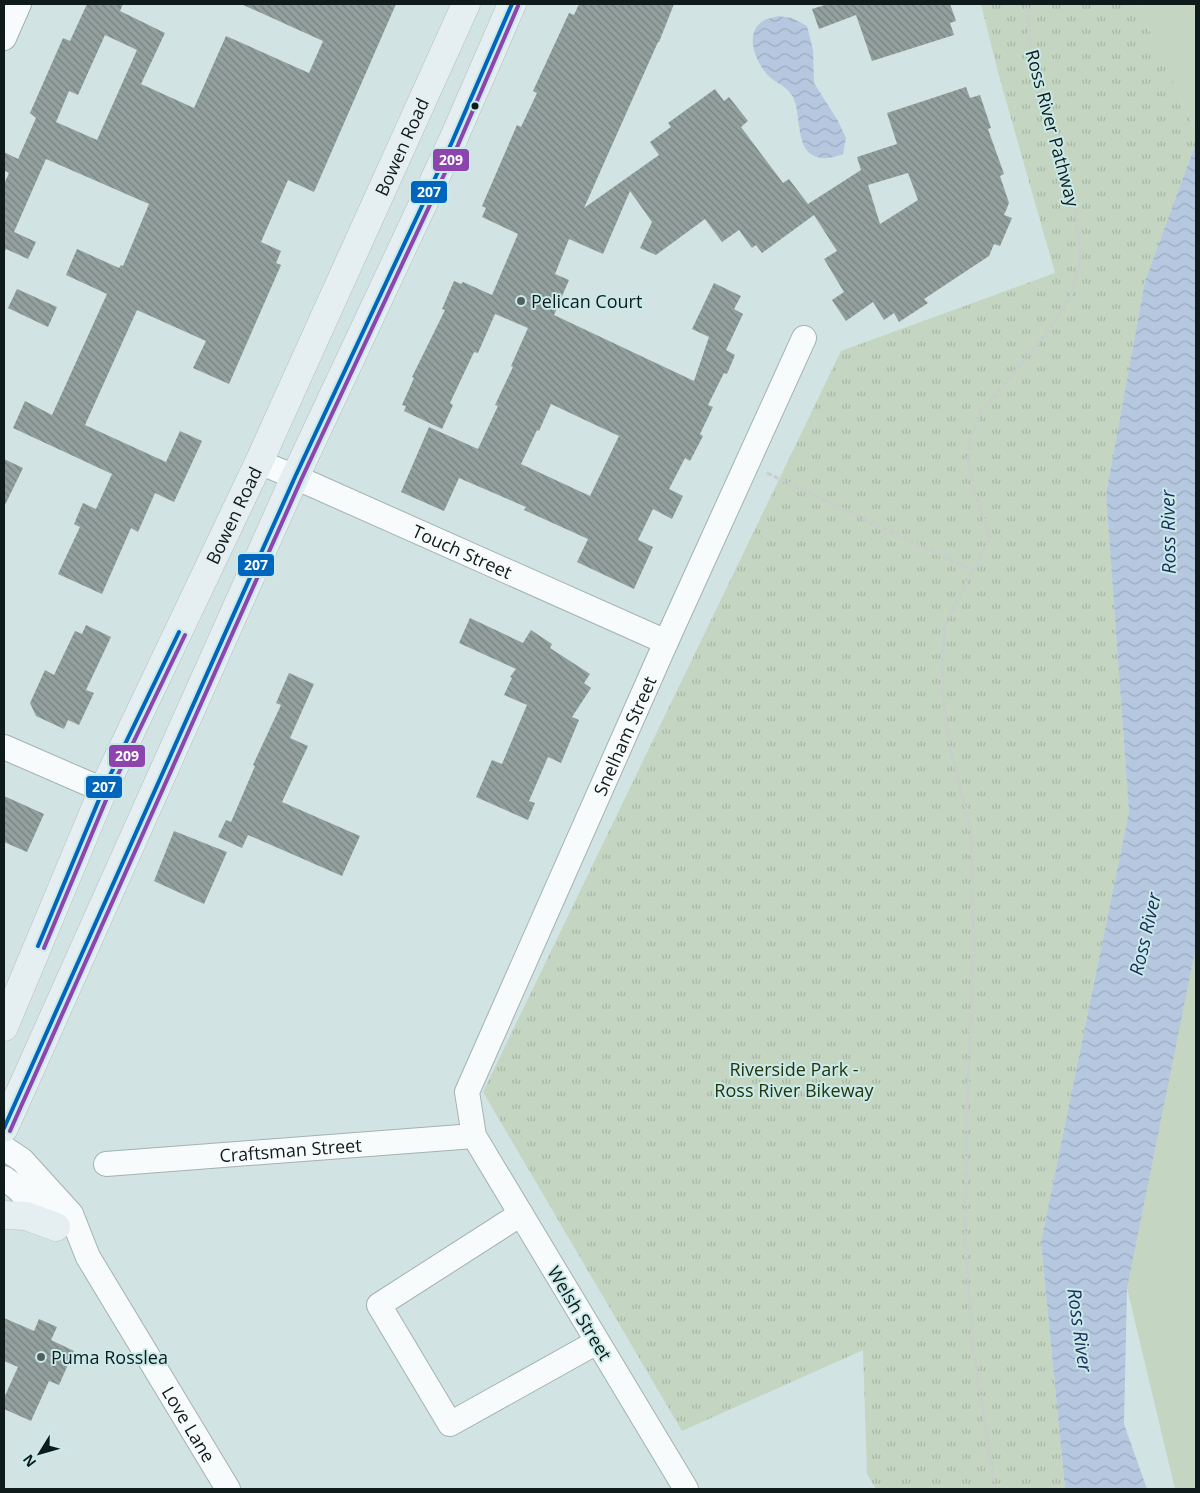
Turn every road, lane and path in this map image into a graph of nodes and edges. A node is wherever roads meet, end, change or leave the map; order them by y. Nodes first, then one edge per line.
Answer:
1 (19, 4) edge
2 (466, 4) edge
3 (512, 4) edge
4 (1028, 4) edge
5 (4, 38) edge
6 (804, 338) dead end
7 (259, 462) junction
8 (748, 464) junction
9 (295, 477) junction
10 (972, 570) junction
11 (666, 642) junction
12 (4, 747) edge
13 (103, 790) junction
14 (4, 1027) edge
15 (4, 1128) edge
16 (474, 1136) junction
17 (4, 1148) edge
18 (106, 1164) dead end
19 (4, 1178) edge
20 (521, 1214) junction
21 (4, 1215) edge
22 (56, 1227) junction
23 (88, 1257) junction
24 (598, 1342) junction
25 (228, 1489) edge
26 (686, 1489) edge
27 (995, 1489) edge

1 - 5 street
2 - 7 main road, Bowen Road
3 - 9 main road
4 - 10 path, Ross River Pathway
6 - 8 street, Snelham Street
7 - 9 street, Touch Street
7 - 13 main road, Bowen Road
8 - 10 path
8 - 11 street, Snelham Street
9 - 11 street, Touch Street
9 - 15 main road
10 - 27 path, Ross River Pathway
11 - 16 street, Snelham Street
12 - 13 street
13 - 14 main road, Bowen Road
16 - 18 street, Craftsman Street
16 - 20 street, Welsh Street
17 - 23 street, Love Lane
19 - 22 street, Love Lane
20 - 24 street, Welsh Street
20 - 24 street
21 - 22 main road
22 - 23 street, Love Lane
23 - 25 street, Love Lane
24 - 26 street, Welsh Street

